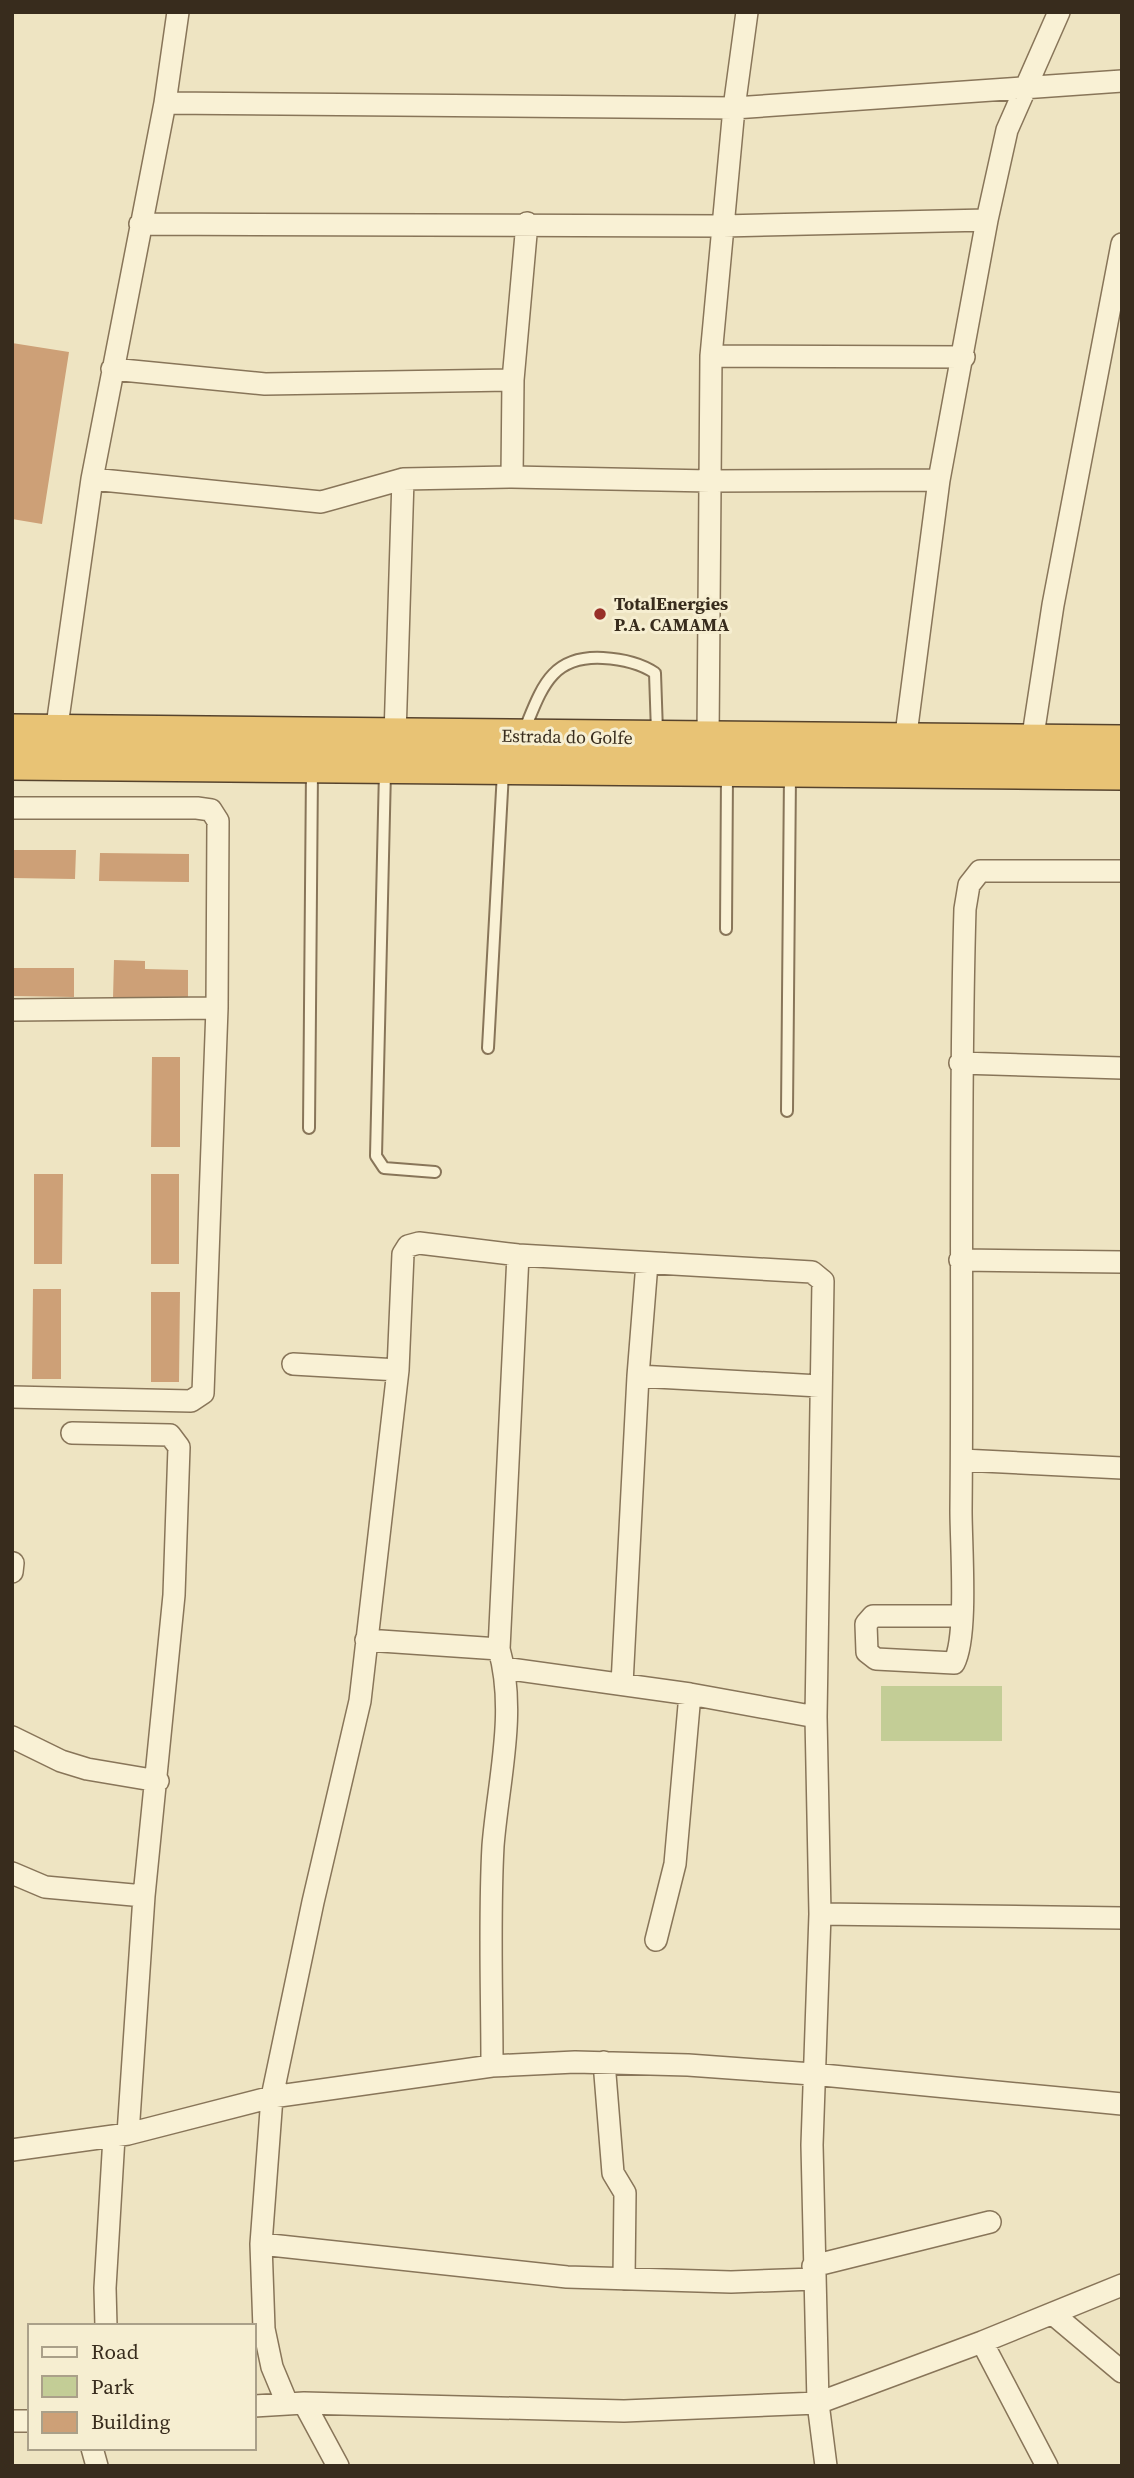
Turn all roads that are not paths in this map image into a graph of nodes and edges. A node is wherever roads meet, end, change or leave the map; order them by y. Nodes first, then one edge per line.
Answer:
1 (177, 12) edge
2 (747, 12) edge
3 (1059, 12) edge
4 (1122, 81) edge
5 (1025, 87) junction
6 (164, 103) junction
7 (734, 108) junction
8 (987, 220) junction
9 (140, 223) junction
10 (527, 223) junction
11 (723, 226) junction
12 (1122, 244) edge
13 (711, 356) junction
14 (964, 357) junction
15 (113, 369) junction
16 (513, 380) junction
17 (512, 477) junction
18 (92, 479) junction
19 (403, 479) junction
20 (939, 480) junction
21 (710, 481) junction
22 (12, 733) edge
23 (57, 733) junction
24 (657, 738) junction
25 (1032, 742) junction
26 (905, 743) junction
27 (1122, 744) edge
28 (390, 750) junction
29 (512, 751) junction
30 (718, 754) junction
31 (12, 761) edge
32 (312, 764) junction
33 (790, 768) junction
34 (1122, 771) edge
35 (12, 807) edge
36 (1122, 871) edge
37 (726, 929) dead end
38 (217, 1009) junction
39 (12, 1010) edge
40 (488, 1048) dead end
41 (960, 1063) junction
42 (1122, 1068) edge
43 (787, 1111) dead end
44 (309, 1128) dead end
45 (435, 1172) dead end
46 (518, 1255) junction
47 (960, 1259) junction
48 (1122, 1262) edge
49 (647, 1263) junction
50 (293, 1364) dead end
51 (398, 1370) junction
52 (638, 1376) junction
53 (819, 1386) junction
54 (12, 1397) edge
55 (72, 1433) dead end
56 (962, 1460) junction
57 (1122, 1468) edge
58 (13, 1563) edge
59 (12, 1572) edge
60 (961, 1616) junction
61 (366, 1640) junction
62 (501, 1659) junction
63 (622, 1684) junction
64 (690, 1694) junction
65 (816, 1717) junction
66 (12, 1737) edge
67 (158, 1781) junction
68 (12, 1873) edge
69 (144, 1896) junction
70 (820, 1914) junction
71 (1122, 1918) edge
72 (656, 1940) dead end
73 (604, 2062) junction
74 (492, 2066) junction
75 (812, 2074) junction
76 (272, 2097) junction
77 (1122, 2104) edge
78 (121, 2136) junction
79 (12, 2150) edge
80 (990, 2222) dead end
81 (261, 2244) junction
82 (813, 2272) junction
83 (624, 2279) junction
84 (1122, 2285) edge
85 (1053, 2314) junction
86 (106, 2324) edge
87 (982, 2342) junction
88 (1122, 2372) edge
89 (295, 2403) junction
90 (818, 2403) junction
91 (256, 2406) edge
92 (338, 2466) edge
93 (827, 2466) edge
94 (1048, 2466) edge

1 - 6 street
2 - 7 street
3 - 5 street
4 - 5 street
5 - 7 street
5 - 8 street
6 - 7 street
6 - 9 street
7 - 11 street
8 - 11 street
8 - 14 street
9 - 10 street
9 - 15 street
10 - 11 street
10 - 16 street
11 - 13 street
12 - 25 street
13 - 14 street
13 - 21 street
14 - 20 street
15 - 16 street
15 - 18 street
16 - 17 street
17 - 19 street
17 - 21 street
18 - 19 street
18 - 23 street
19 - 28 street
20 - 21 street
20 - 26 street
21 - 30 street
22 - 23 highway, Estrada do Golfe
23 - 28 highway, Estrada do Golfe
24 - 29 highway, Estrada do Golfe
24 - 29 lane
24 - 30 highway, Estrada do Golfe
25 - 26 highway, Estrada do Golfe
25 - 27 highway, Estrada do Golfe
26 - 30 highway, Estrada do Golfe
28 - 29 highway, Estrada do Golfe
28 - 32 highway, Estrada do Golfe
28 - 45 lane
29 - 30 highway, Estrada do Golfe
29 - 40 lane
30 - 33 highway, Estrada do Golfe
30 - 37 lane
31 - 32 highway, Estrada do Golfe
32 - 44 lane
33 - 34 highway, Estrada do Golfe
33 - 43 lane
35 - 38 street
36 - 41 street
38 - 39 street
38 - 54 street
41 - 42 street
41 - 47 street
46 - 49 street
46 - 51 street
46 - 62 street
47 - 48 street
47 - 56 street
49 - 52 street
49 - 53 street
50 - 51 street
51 - 61 street
52 - 53 street
52 - 63 street
53 - 65 street
55 - 67 street
56 - 57 street
56 - 60 street
58 - 59 street
60 - 60 street
61 - 62 street
61 - 76 street
62 - 63 street
62 - 74 street
63 - 64 street
64 - 65 street
64 - 72 street
65 - 70 street
66 - 67 street
67 - 69 street
68 - 69 street
69 - 78 street
70 - 71 street
70 - 75 street
73 - 74 street
73 - 75 street
73 - 83 street
74 - 76 street
75 - 77 street
75 - 82 street
76 - 78 street
76 - 81 street
78 - 79 street
78 - 86 street
80 - 82 street
81 - 83 street
81 - 89 street
82 - 83 street
82 - 90 street
84 - 85 street
85 - 87 street
85 - 88 street
87 - 90 street
87 - 94 street
89 - 90 street
89 - 91 street
89 - 92 street
90 - 93 street

